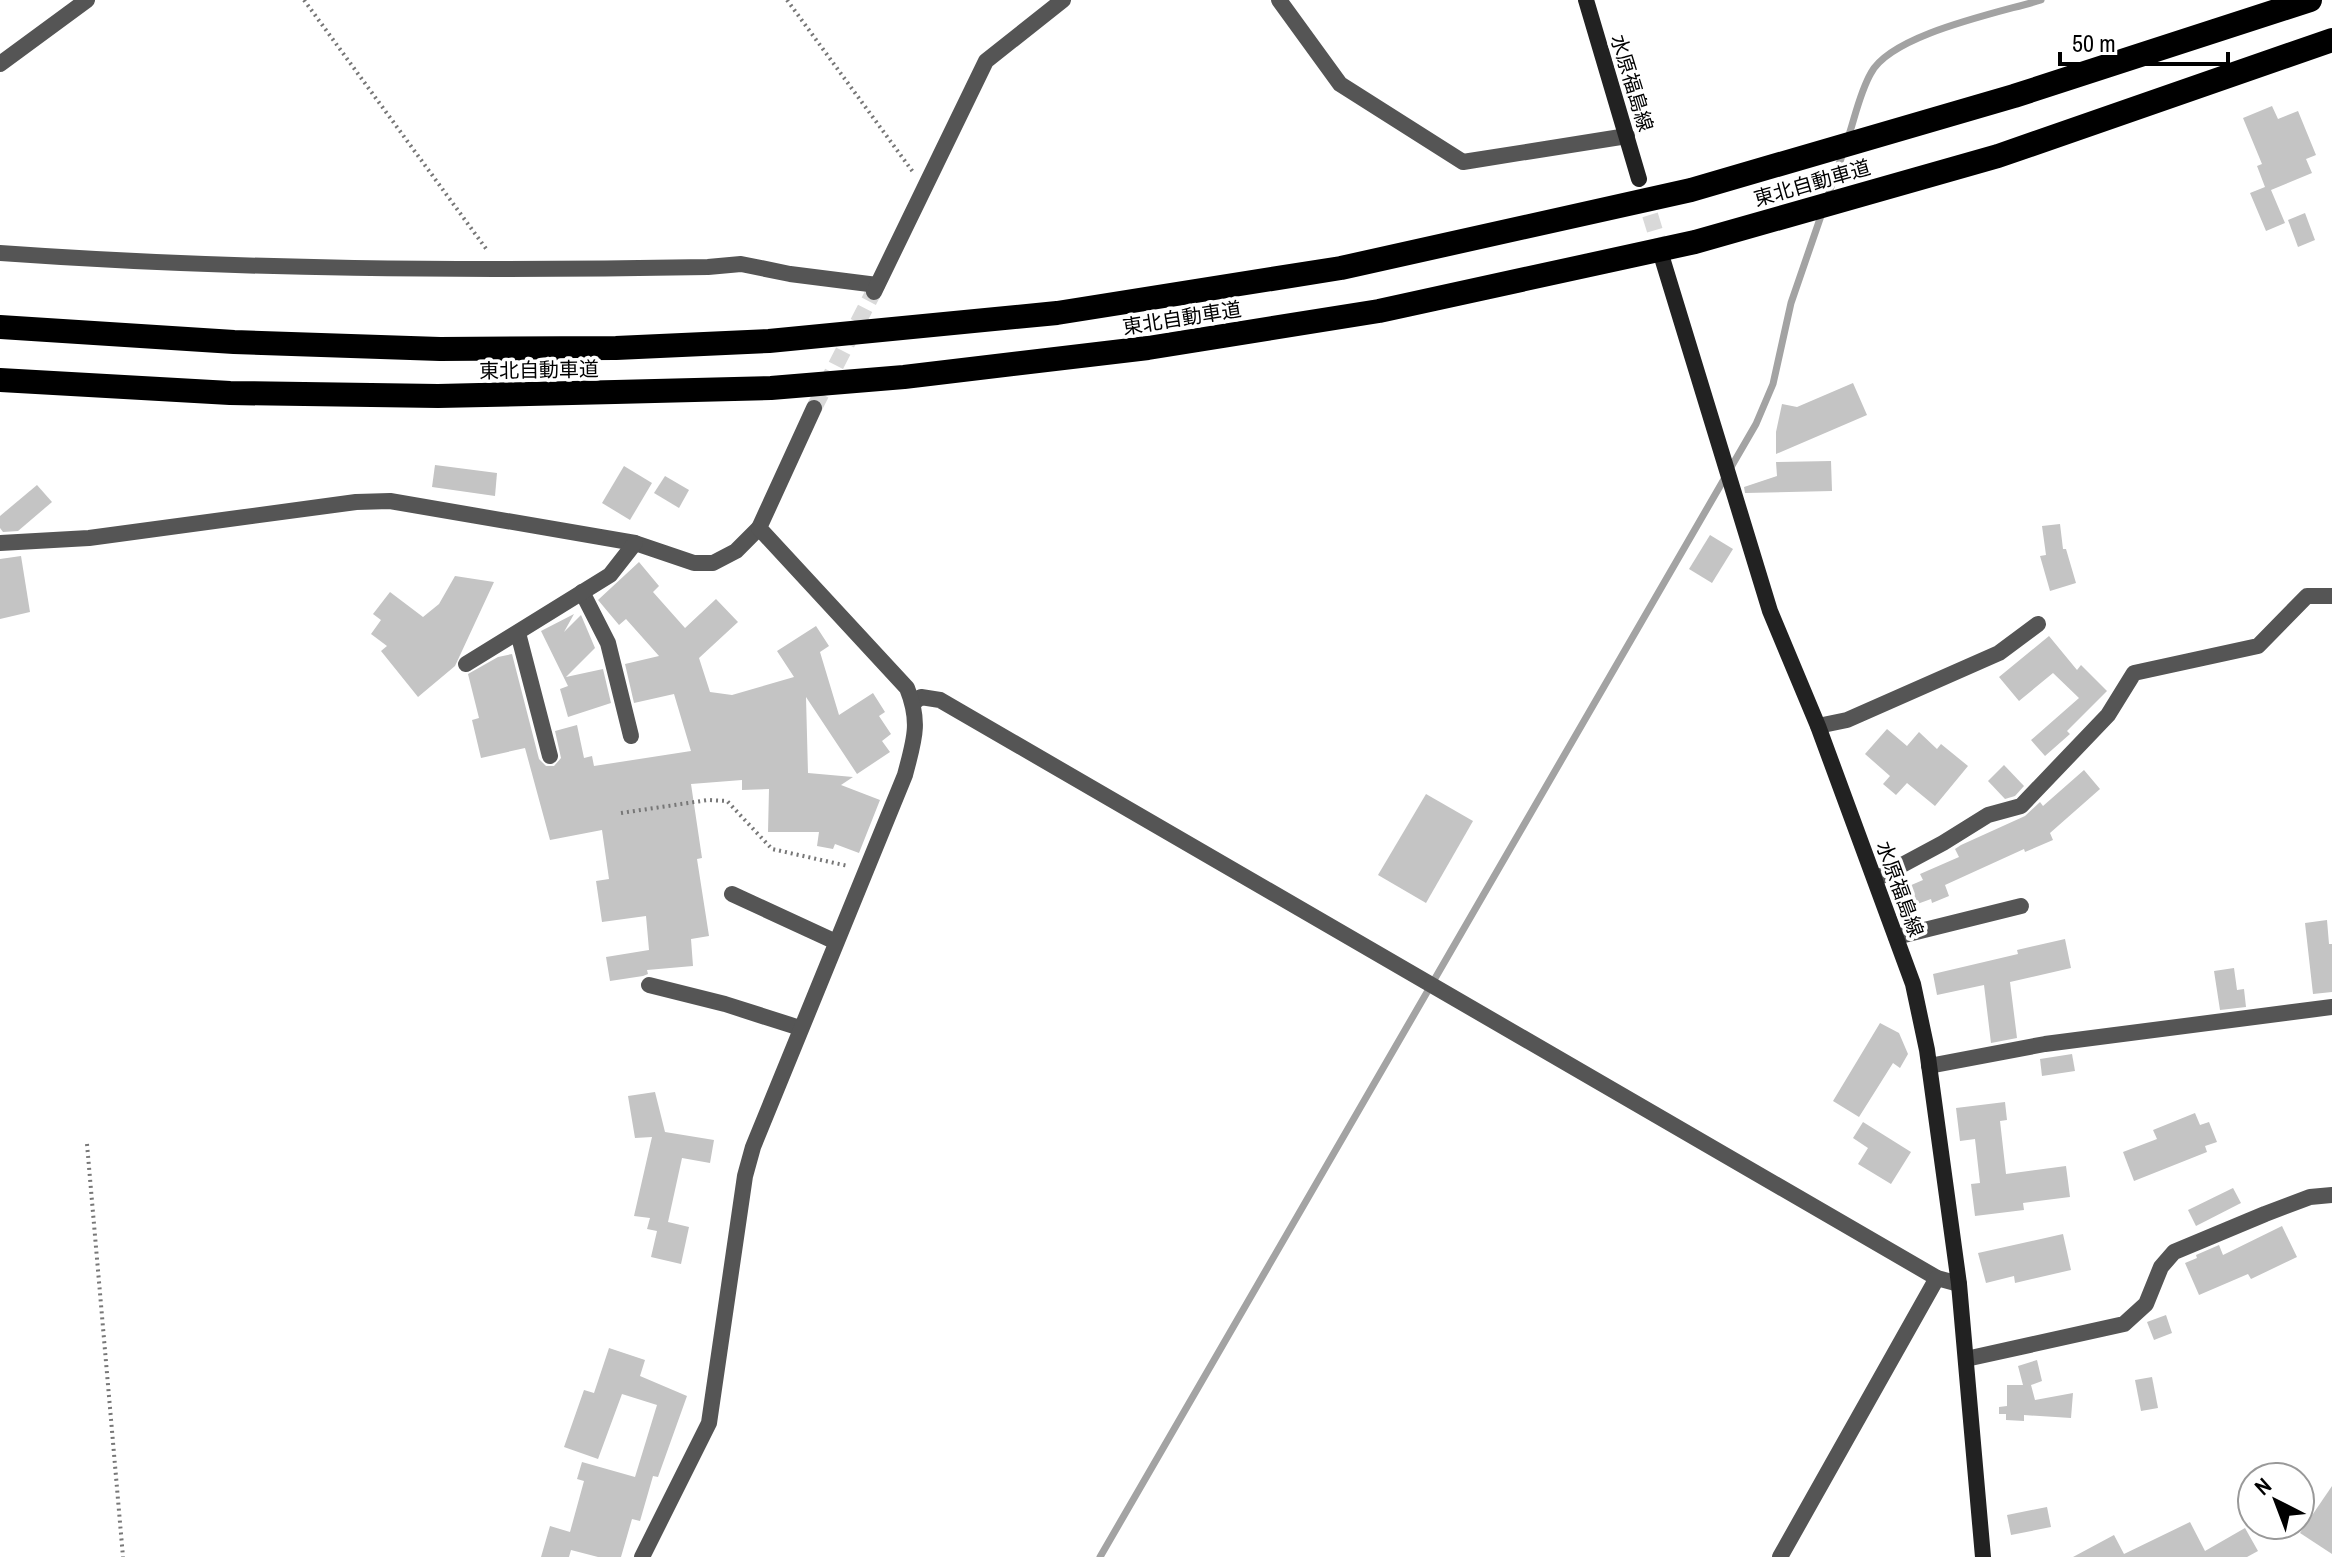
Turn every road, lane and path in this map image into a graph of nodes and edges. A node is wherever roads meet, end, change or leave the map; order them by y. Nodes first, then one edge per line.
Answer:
1 (87, 0) edge
2 (304, 0) edge
3 (787, 0) edge
4 (1063, 0) edge
5 (1279, 0) edge
6 (1586, 0) edge
7 (2310, 0) edge
8 (2332, 40) edge
9 (0, 64) edge
10 (1627, 136) junction
11 (1639, 179) tunnel mouth
12 (924, 188) junction
13 (0, 253) edge
14 (1663, 261) tunnel mouth
15 (489, 271) junction
16 (0, 327) edge
17 (0, 380) edge
18 (814, 408) tunnel mouth
19 (759, 528) junction
20 (0, 543) edge
21 (635, 543) junction
22 (582, 592) junction
23 (2332, 596) edge
24 (2038, 624) dead end
25 (518, 633) junction
26 (466, 664) dead end
27 (913, 703) junction
28 (1818, 726) junction
29 (631, 736) dead end
30 (550, 756) dead end
31 (621, 813) dead end
32 (866, 870) junction
33 (1876, 879) junction
34 (732, 894) dead end
35 (2021, 906) dead end
36 (1896, 937) junction
37 (836, 942) junction
38 (649, 985) dead end
39 (2332, 1007) edge
40 (800, 1028) junction
41 (1929, 1066) junction
42 (87, 1144) dead end
43 (2332, 1195) edge
44 (1937, 1278) junction
45 (1959, 1284) junction
46 (1966, 1359) junction
47 (123, 1557) edge
48 (642, 1557) edge
49 (1780, 1557) edge
50 (1983, 1557) edge

1 - 9 street
2 - 15 path
3 - 12 path
4 - 12 street
5 - 10 street
6 - 10 main road, 水原福島線
7 - 16 highway, 東北自動車道
8 - 17 highway, 東北自動車道
10 - 11 main road, 水原福島線
12 - 15 street
13 - 15 street
14 - 28 main road, 水原福島線
18 - 19 street
19 - 21 street
19 - 27 street
20 - 21 street
21 - 22 street
22 - 25 street
22 - 29 street
23 - 33 street
24 - 28 street
25 - 26 street
25 - 30 street
27 - 32 street
27 - 44 street
28 - 33 main road, 水原福島線
31 - 32 path
32 - 37 street
33 - 36 main road, 水原福島線
34 - 37 street
35 - 36 street
36 - 41 main road, 水原福島線
37 - 40 street
38 - 40 street
39 - 41 street
40 - 48 street
41 - 45 main road, 水原福島線
42 - 47 path
43 - 46 street
44 - 45 street
44 - 49 street
45 - 46 main road, 水原福島線
46 - 50 main road, 水原福島線

